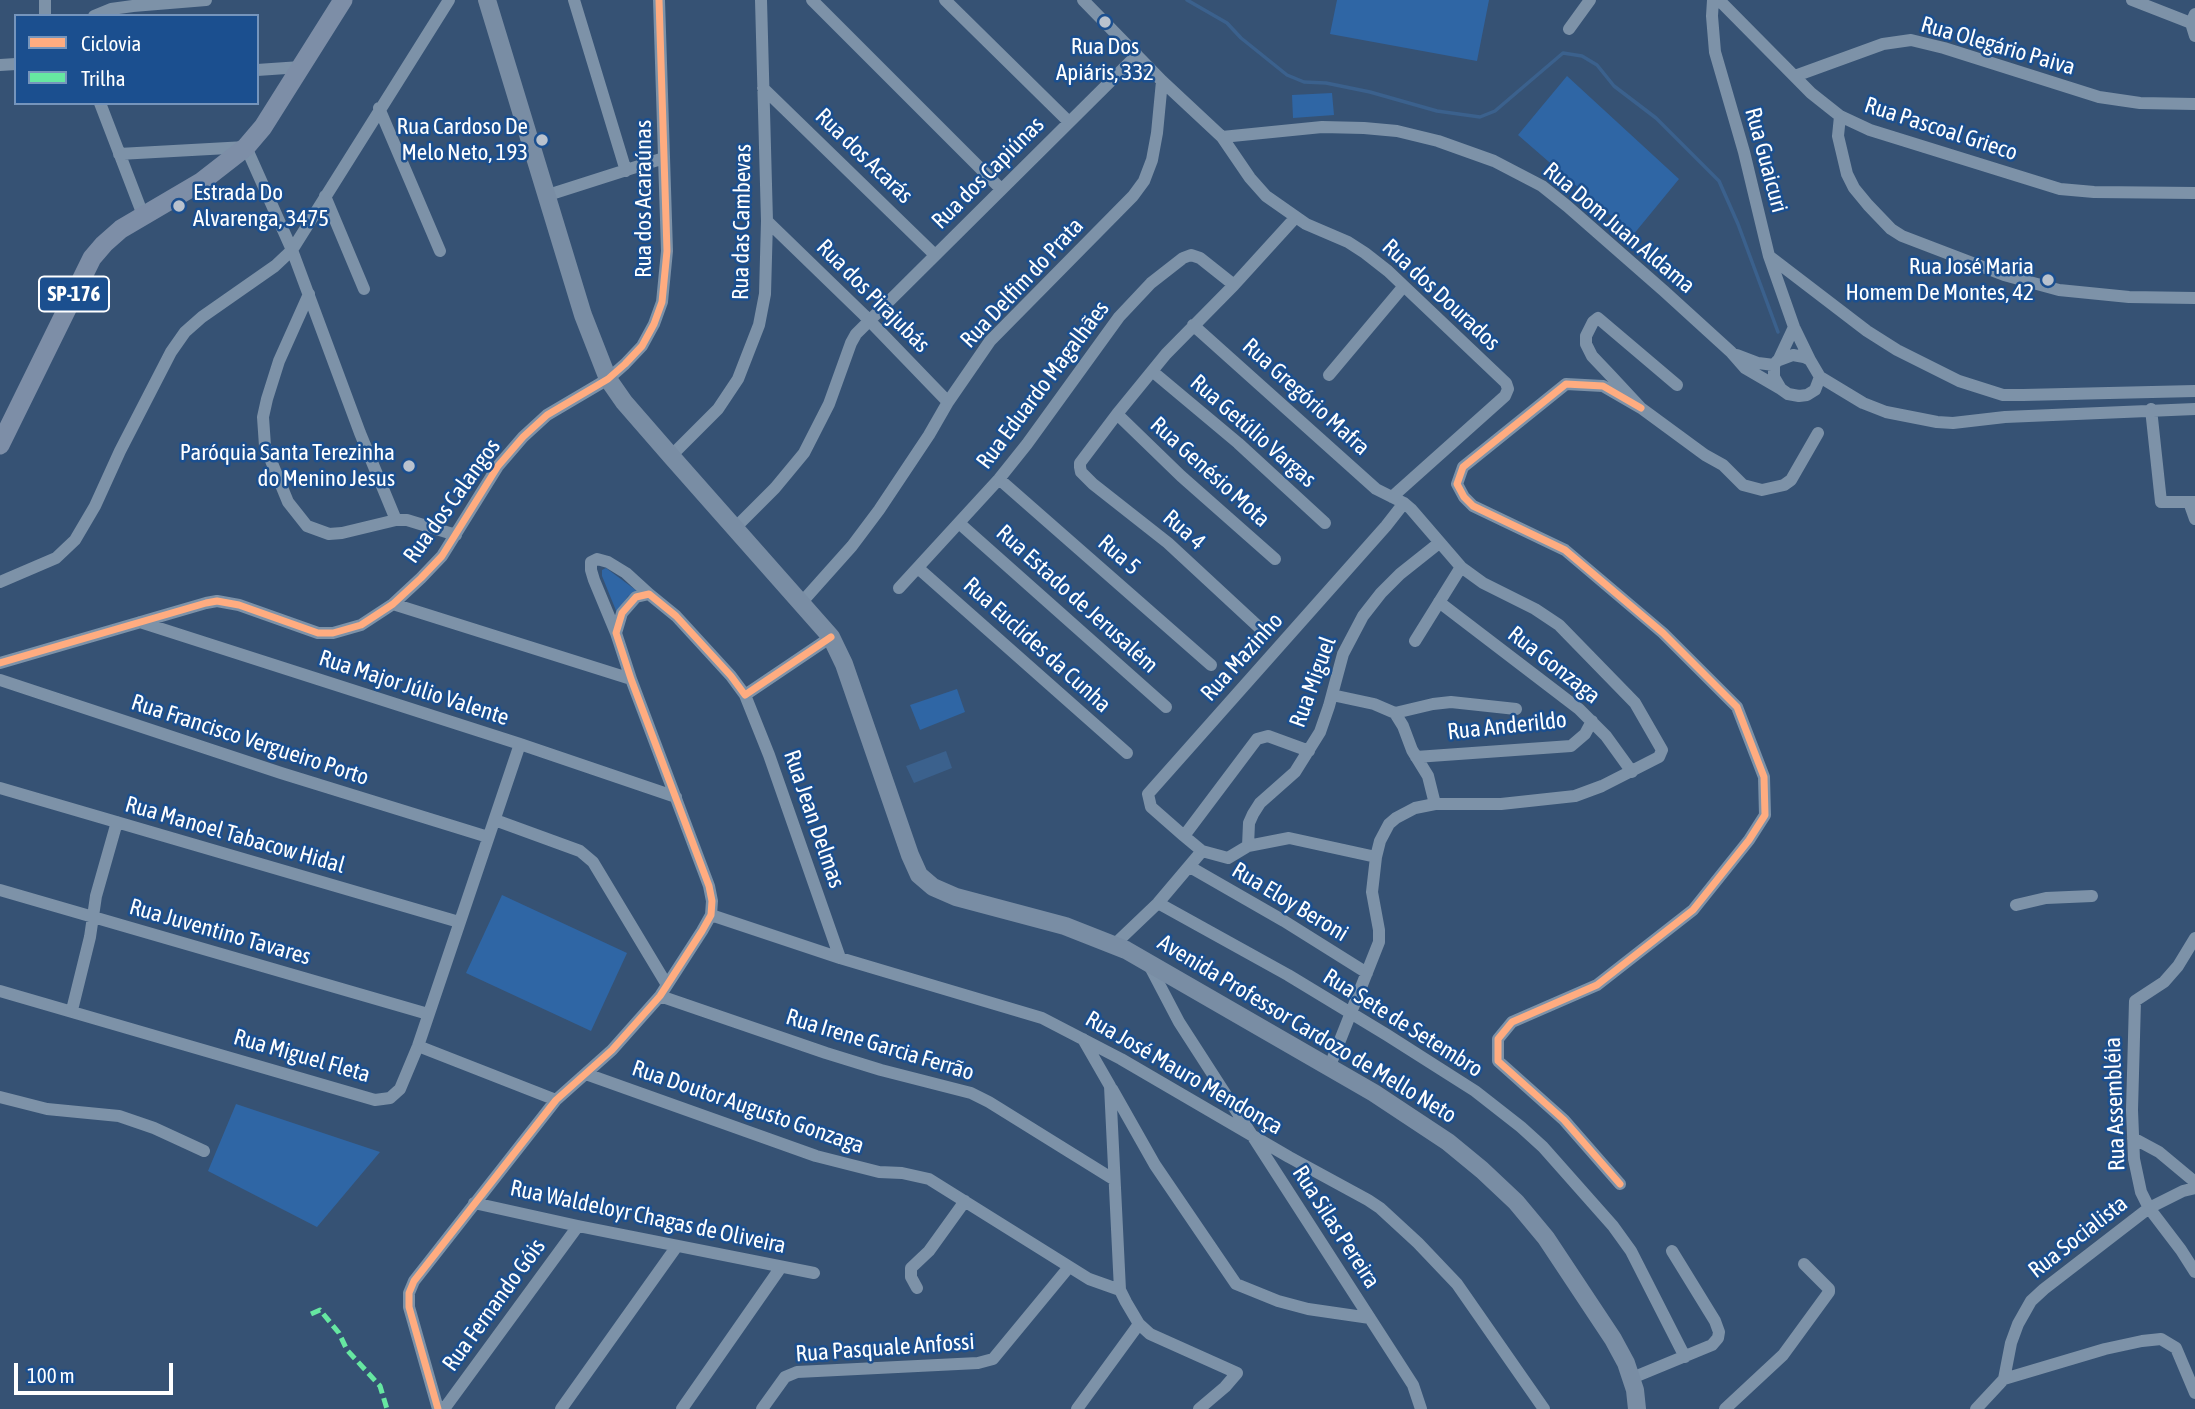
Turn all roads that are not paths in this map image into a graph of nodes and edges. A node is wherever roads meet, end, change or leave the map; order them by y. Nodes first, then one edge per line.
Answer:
1 (206, 0) edge
2 (343, 0) edge
3 (449, 0) edge
4 (487, 0) edge
5 (574, 0) edge
6 (659, 0) edge
7 (761, 0) edge
8 (812, 0) edge
9 (945, 0) edge
10 (1083, 0) edge
11 (1590, 0) edge
12 (1713, 0) edge
13 (1719, 0) edge
14 (2132, 0) edge
15 (99, 14) edge
16 (2193, 18) edge
17 (1569, 29) dead end
18 (2195, 36) edge
19 (1137, 55) junction
20 (301, 67) junction
21 (259, 70) edge
22 (1794, 76) junction
23 (1162, 80) junction
24 (764, 88) junction
25 (2195, 104) edge
26 (101, 105) edge
27 (379, 108) junction
28 (1840, 116) junction
29 (1069, 122) junction
30 (1222, 137) junction
31 (246, 147) junction
32 (119, 154) junction
33 (664, 158) junction
34 (626, 171) junction
35 (1001, 189) junction
36 (2195, 193) edge
37 (326, 196) junction
38 (545, 196) junction
39 (143, 215) junction
40 (1295, 218) junction
41 (768, 221) junction
42 (292, 250) junction
43 (440, 251) dead end
44 (935, 255) junction
45 (1769, 256) junction
46 (1234, 285) junction
47 (1403, 286) junction
48 (364, 289) dead end
49 (309, 294) junction
50 (2195, 298) edge
51 (869, 320) junction
52 (1194, 325) junction
53 (1794, 327) junction
54 (1731, 352) junction
55 (1810, 360) junction
56 (1776, 362) junction
57 (1152, 371) junction
58 (1329, 375) dead end
59 (1820, 377) junction
60 (608, 379) junction
61 (1677, 385) dead end
62 (1782, 389) junction
63 (27, 390) junction
64 (2195, 391) edge
65 (2003, 395) junction
66 (948, 402) junction
67 (1641, 408) junction
68 (2151, 409) junction
69 (2195, 409) edge
70 (1117, 414) junction
71 (2005, 417) junction
72 (0, 428) edge
73 (1818, 433) dead end
74 (0, 445) edge
75 (671, 456) junction
76 (999, 479) junction
77 (1398, 500) junction
78 (2192, 502) edge
79 (2195, 519) edge
80 (397, 520) junction
81 (959, 523) junction
82 (1325, 523) dead end
83 (735, 528) junction
84 (456, 534) junction
85 (1439, 543) junction
86 (1275, 559) dead end
87 (1461, 567) junction
88 (918, 568) junction
89 (0, 582) edge
90 (900, 588) dead end
91 (649, 594) junction
92 (802, 602) junction
93 (1439, 602) junction
94 (393, 604) junction
95 (139, 622) junction
96 (1263, 631) dead end
97 (616, 633) junction
98 (831, 637) junction
99 (1415, 641) dead end
100 (0, 663) edge
101 (1211, 665) dead end
102 (631, 679) junction
103 (0, 681) edge
104 (744, 695) junction
105 (1332, 695) junction
106 (1166, 707) dead end
107 (1516, 709) dead end
108 (1395, 713) junction
109 (1592, 721) junction
110 (520, 744) junction
111 (1309, 751) junction
112 (1127, 753) dead end
113 (1416, 757) junction
114 (1632, 772) junction
115 (0, 788) edge
116 (676, 797) junction
117 (1435, 804) junction
118 (495, 820) junction
119 (117, 822) junction
120 (1184, 836) junction
121 (488, 837) junction
122 (1248, 846) junction
123 (1202, 851) junction
124 (1376, 857) junction
125 (1190, 867) junction
126 (0, 890) edge
127 (2092, 896) dead end
128 (1158, 903) junction
129 (2016, 905) dead end
130 (710, 915) junction
131 (92, 916) junction
132 (459, 922) junction
133 (2195, 937) edge
134 (1115, 944) junction
135 (840, 958) junction
136 (1147, 961) junction
137 (1367, 973) junction
138 (0, 991) edge
139 (663, 991) junction
140 (72, 1010) junction
141 (428, 1014) junction
142 (1351, 1014) junction
143 (1083, 1038) junction
144 (418, 1046) junction
145 (1329, 1068) junction
146 (586, 1074) junction
147 (1110, 1086) junction
148 (0, 1097) edge
149 (556, 1100) junction
150 (1253, 1136) junction
151 (2133, 1138) junction
152 (204, 1151) dead end
153 (1113, 1179) junction
154 (2195, 1182) edge
155 (1620, 1184) dead end
156 (2195, 1188) edge
157 (965, 1201) junction
158 (474, 1203) junction
159 (2149, 1208) junction
160 (578, 1226) junction
161 (677, 1246) junction
162 (1672, 1251) dead end
163 (1804, 1264) dead end
164 (780, 1267) junction
165 (1069, 1267) junction
166 (2195, 1272) edge
167 (814, 1273) dead end
168 (917, 1288) dead end
169 (1120, 1290) junction
170 (1370, 1318) junction
171 (1139, 1324) junction
172 (1685, 1357) junction
173 (1632, 1378) junction
174 (2004, 1380) junction
175 (2195, 1393) edge
176 (1538, 1406) edge
177 (441, 1409) edge
178 (561, 1409) edge
179 (681, 1409) edge
180 (762, 1409) edge
181 (1077, 1409) edge
182 (1199, 1409) edge
183 (1421, 1409) edge
184 (1637, 1409) edge
185 (1725, 1409) edge
186 (1976, 1409) edge

1 - 15 street
2 - 20 main road, SP-176
3 - 27 street
4 - 38 main road
5 - 34 street
6 - 33 street, Rua dos Acaraúnas
7 - 24 street, Rua das Cambevas
8 - 35 street
9 - 29 street
10 - 19 street, Rua dos Dourados
11 - 17 street
12 - 45 street, Rua Guaicuri
13 - 22 street, Rua Pascoal Grieco
14 - 16 street
16 - 18 street
19 - 23 street, Rua dos Dourados
19 - 29 street, Rua dos Capiúnas
20 - 21 street
20 - 31 main road, SP-176
22 - 25 street, Rua Olegário Paiva
22 - 28 street, Rua Pascoal Grieco
23 - 30 street, Rua dos Dourados
23 - 66 street, Rua Delfim do Prata
24 - 41 street, Rua das Cambevas
24 - 44 street, Rua dos Acarás
26 - 32 street
27 - 37 street
27 - 43 street
28 - 36 street, Rua Pascoal Grieco
28 - 50 street
29 - 35 street, Rua dos Capiúnas
30 - 40 street, Rua dos Dourados
30 - 54 street, Rua Dom Juan Aldama
31 - 32 street
31 - 39 main road, SP-176
31 - 42 street
32 - 39 street
33 - 34 street
33 - 60 street, Rua dos Acaraúnas
34 - 38 street
35 - 44 street, Rua dos Capiúnas
37 - 42 street
37 - 48 street
38 - 60 main road
39 - 63 main road, SP-176
40 - 46 street
40 - 47 street, Rua dos Dourados
41 - 51 street, Rua dos Pirajubás
41 - 75 street, Rua das Cambevas
42 - 49 street
42 - 89 street
44 - 51 street, Rua dos Capiúnas
45 - 53 street, Rua Guaicuri
45 - 65 street
46 - 52 street
46 - 76 street, Rua Eduardo Magalhães
47 - 58 street
47 - 77 street, Rua dos Dourados
49 - 80 street
49 - 80 street
51 - 66 street, Rua dos Pirajubás
51 - 83 street, Rua dos Capiúnas
52 - 57 street
52 - 77 street, Rua Gregório Mafra
53 - 55 street, Rua Guaicuri
53 - 56 street
54 - 56 street, Rua Dom Juan Aldama
54 - 62 street, Rua Dom Juan Aldama
55 - 56 street
55 - 59 street
56 - 62 street
57 - 70 street
57 - 82 street, Rua Getúlio Vargas
59 - 62 street
59 - 71 street
60 - 75 main road
60 - 84 street, Rua dos Calangos
61 - 67 street
63 - 72 main road, SP-176
63 - 74 main road, SP-176
64 - 65 street
65 - 71 street
66 - 92 street, Rua Delfim do Prata
67 - 73 street
67 - 155 street
68 - 69 street
68 - 71 street
68 - 78 street
70 - 86 street, Rua Genésio Mota
70 - 96 street, Rua 4
75 - 83 main road
76 - 81 street, Rua Eduardo Magalhães
76 - 101 street, Rua 5
77 - 85 street, Rua Gregório Mafra
77 - 120 street, Rua Mazinho
78 - 79 street
80 - 84 street
81 - 88 street, Rua Eduardo Magalhães
81 - 106 street, Rua Estado de Jerusalém
83 - 92 main road
84 - 94 street, Rua dos Calangos
85 - 87 street, Rua Gregório Mafra
85 - 105 street, Rua Miguel
87 - 93 street
87 - 114 street, Rua Gregório Mafra
88 - 90 street, Rua Eduardo Magalhães
88 - 112 street, Rua Euclides da Cunha
91 - 97 street
91 - 97 street, Rua Jean Delmas
91 - 104 street, Rua Jean Delmas
92 - 98 main road
93 - 99 street
93 - 109 street, Rua Gonzaga
94 - 95 street, Rua dos Calangos
94 - 102 street
95 - 100 street, Rua dos Calangos
95 - 110 street, Rua Major Júlio Valente
97 - 102 street
98 - 104 street
98 - 134 main road, Avenida Professor Cardozo de Mello Neto
102 - 116 street
103 - 121 street, Rua Francisco Vergueiro Porto
104 - 135 street, Rua Jean Delmas
105 - 108 street
105 - 111 street, Rua Miguel
107 - 108 street
108 - 113 street
109 - 113 street, Rua Anderildo
109 - 114 street, Rua Gonzaga
110 - 116 street, Rua Major Júlio Valente
110 - 118 street, Rua Miguel Fleta
111 - 120 street
111 - 122 street, Rua Miguel
113 - 117 street
114 - 117 street
115 - 119 street, Rua Manoel Tabacow Hidal
116 - 130 street
117 - 124 street
118 - 121 street, Rua Miguel Fleta
118 - 139 street
119 - 131 street
119 - 132 street, Rua Manoel Tabacow Hidal
120 - 123 street, Rua Mazinho
121 - 132 street, Rua Miguel Fleta
122 - 123 street
122 - 124 street
123 - 125 street
124 - 137 street
125 - 128 street
125 - 137 street, Rua Eloy Beroni
126 - 131 street, Rua Juventino Tavares
127 - 129 street
128 - 134 street
128 - 142 street, Rua Sete de Setembro
130 - 135 street, Rua José Mauro Mendonça
130 - 139 street
131 - 140 street
131 - 141 street, Rua Juventino Tavares
132 - 141 street, Rua Miguel Fleta
133 - 151 street, Rua Assembléia
134 - 136 main road, Avenida Professor Cardozo de Mello Neto
135 - 143 street, Rua José Mauro Mendonça
136 - 145 main road, Avenida Professor Cardozo de Mello Neto
136 - 150 street, Rua Silas Pereira
137 - 142 street
138 - 140 street, Rua Miguel Fleta
139 - 146 street
139 - 153 street, Rua Irene Garcia Ferrão
140 - 144 street, Rua Miguel Fleta
141 - 144 street, Rua Miguel Fleta
142 - 145 street
142 - 172 street, Rua Sete de Setembro
143 - 147 street
143 - 150 street, Rua José Mauro Mendonça
144 - 149 street
145 - 173 main road, Avenida Professor Cardozo de Mello Neto
146 - 149 street
146 - 157 street, Rua Doutor Augusto Gonzaga
147 - 153 street
147 - 170 street
148 - 152 street
149 - 158 street
150 - 170 street, Rua Silas Pereira
150 - 176 street, Rua José Mauro Mendonça
151 - 154 street
151 - 159 street, Rua Assembléia
153 - 169 street
156 - 159 street, Rua Socialista
157 - 165 street, Rua Doutor Augusto Gonzaga
157 - 168 street
158 - 160 street, Rua Waldeloyr Chagas de Oliveira
158 - 177 street
159 - 166 street, Rua Assembléia
159 - 174 street, Rua Socialista
160 - 161 street, Rua Waldeloyr Chagas de Oliveira
160 - 177 street, Rua Fernando Góis
161 - 164 street, Rua Waldeloyr Chagas de Oliveira
161 - 178 street
162 - 172 street
163 - 185 street
164 - 167 street, Rua Waldeloyr Chagas de Oliveira
164 - 179 street
165 - 169 street, Rua Doutor Augusto Gonzaga
165 - 180 street, Rua Pasquale Anfossi
169 - 171 street
170 - 183 street, Rua Silas Pereira
171 - 181 street
171 - 182 street
172 - 173 street
173 - 184 main road, Avenida Professor Cardozo de Mello Neto
174 - 175 street
174 - 186 street

